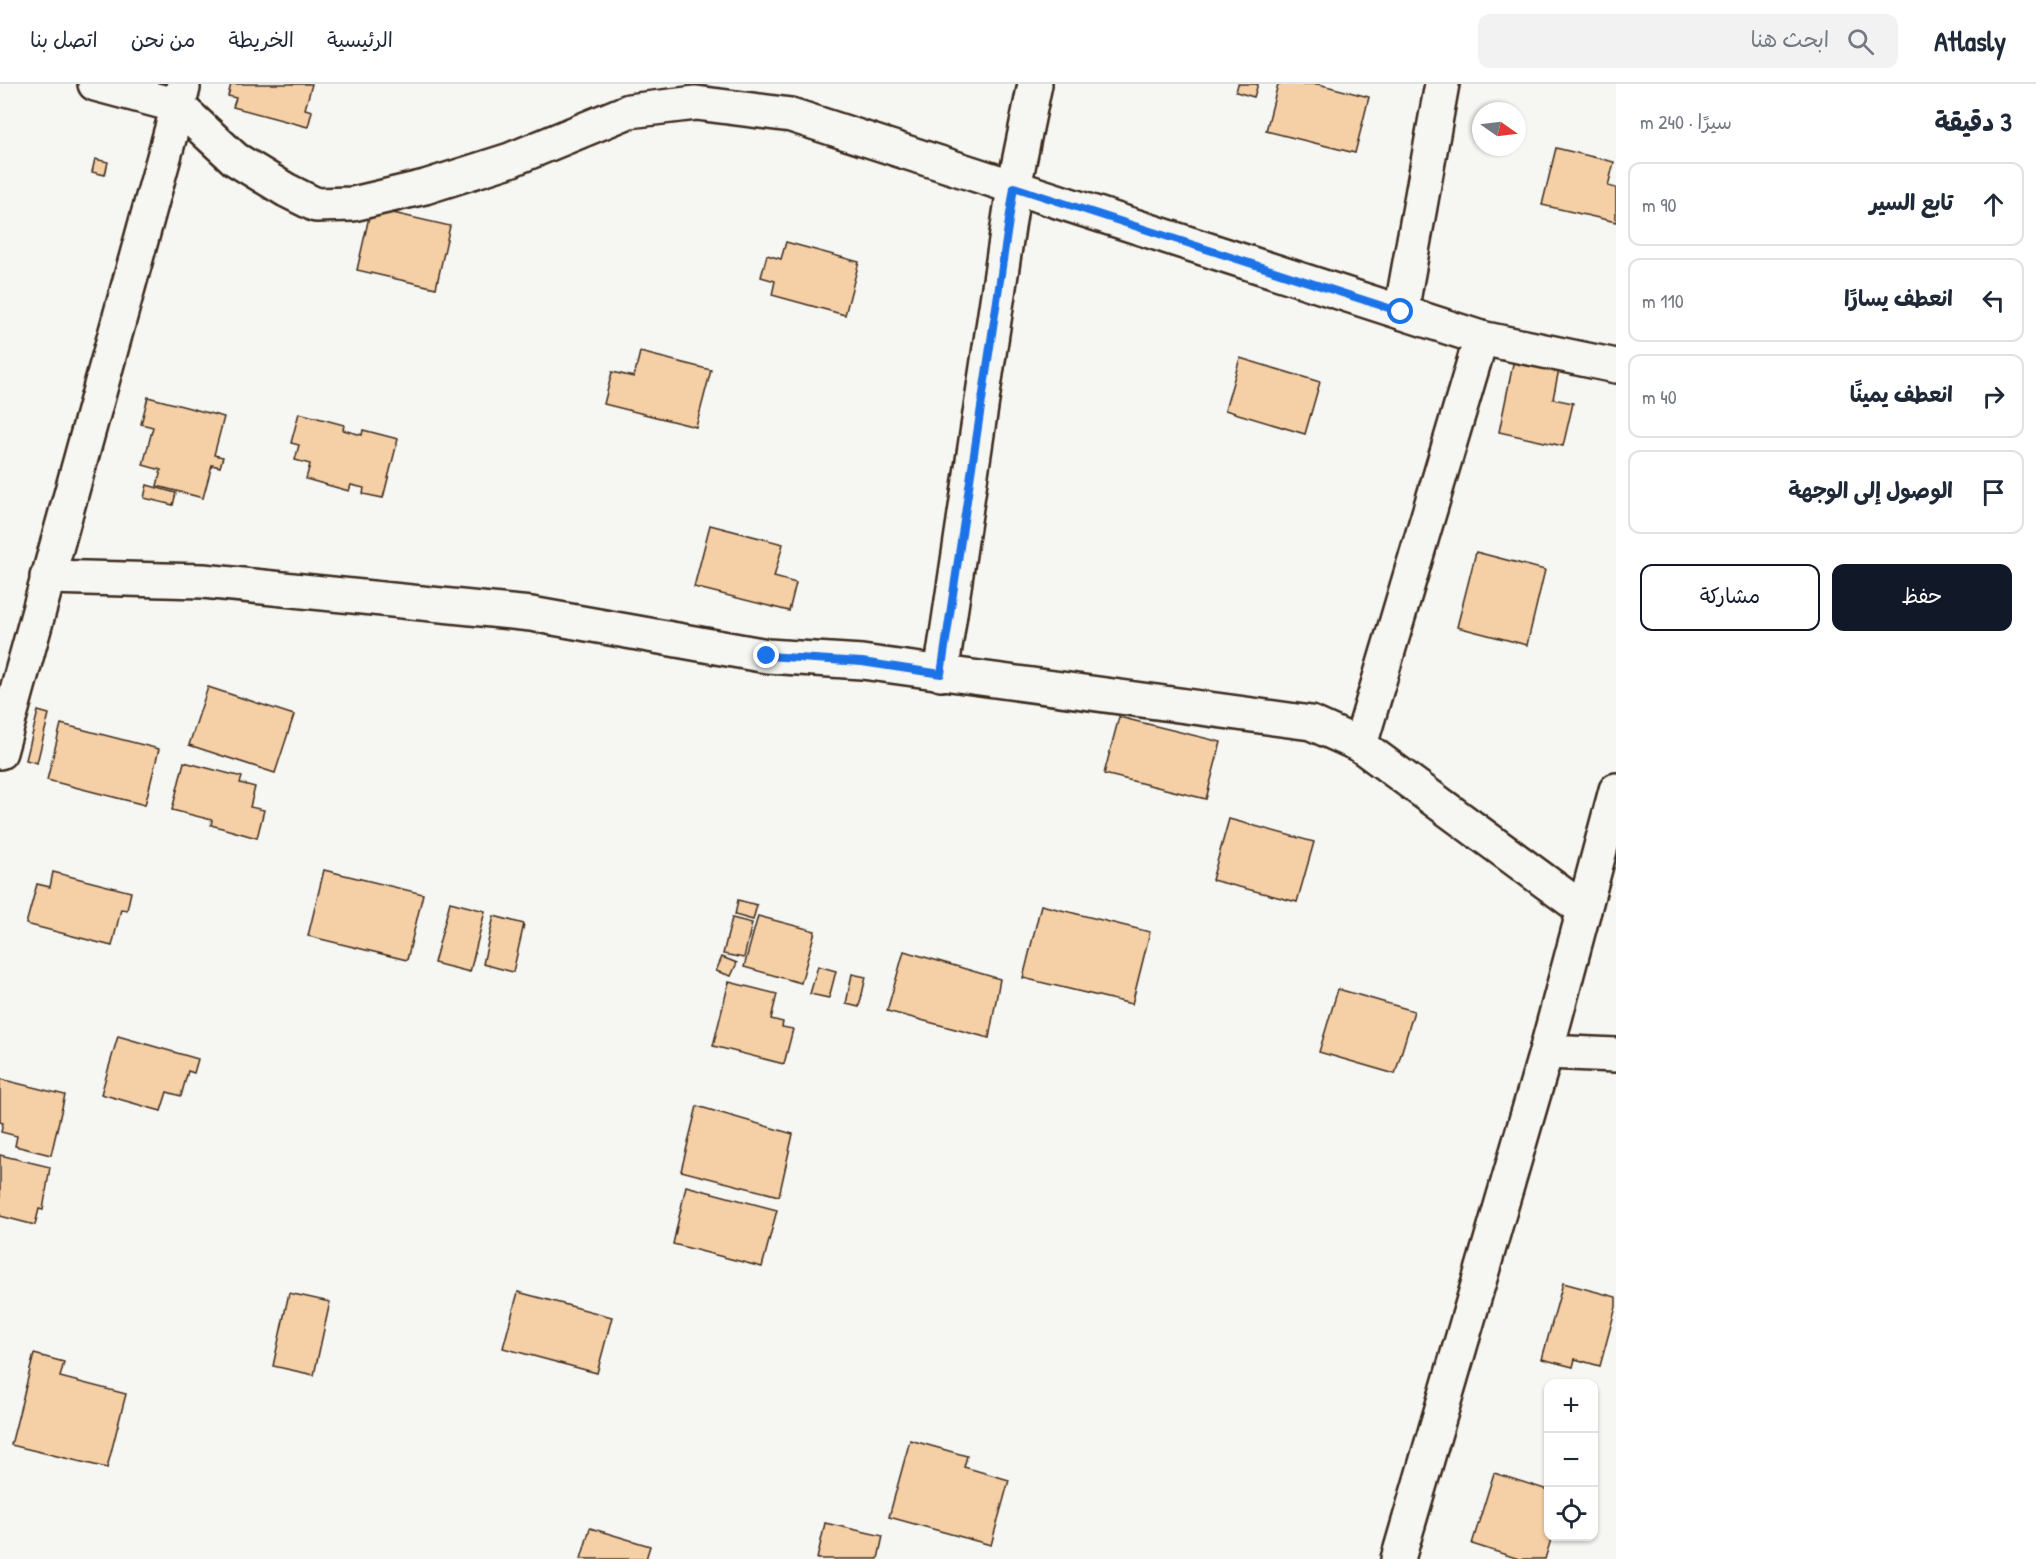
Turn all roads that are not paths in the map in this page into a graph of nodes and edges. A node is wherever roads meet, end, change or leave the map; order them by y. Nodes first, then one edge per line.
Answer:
1 (95, 84) edge
2 (1035, 84) edge
3 (1442, 84) edge
4 (181, 95) edge
5 (1014, 187) junction
6 (1401, 312) junction
7 (1480, 338) junction
8 (1616, 366) edge
9 (47, 578) junction
10 (941, 674) junction
11 (1360, 745) junction
12 (0, 752) edge
13 (1616, 790) edge
14 (1584, 910) junction
15 (1546, 1052) junction
16 (1616, 1055) edge
17 (1398, 1559) edge

1 - 4 street
2 - 5 street
3 - 6 street
4 - 5 street
4 - 9 street
5 - 6 street
5 - 10 street
6 - 7 street
7 - 8 street
7 - 11 street
9 - 10 street
9 - 12 street
10 - 11 street
11 - 14 street
13 - 14 street
14 - 15 street
15 - 16 street
15 - 17 street

